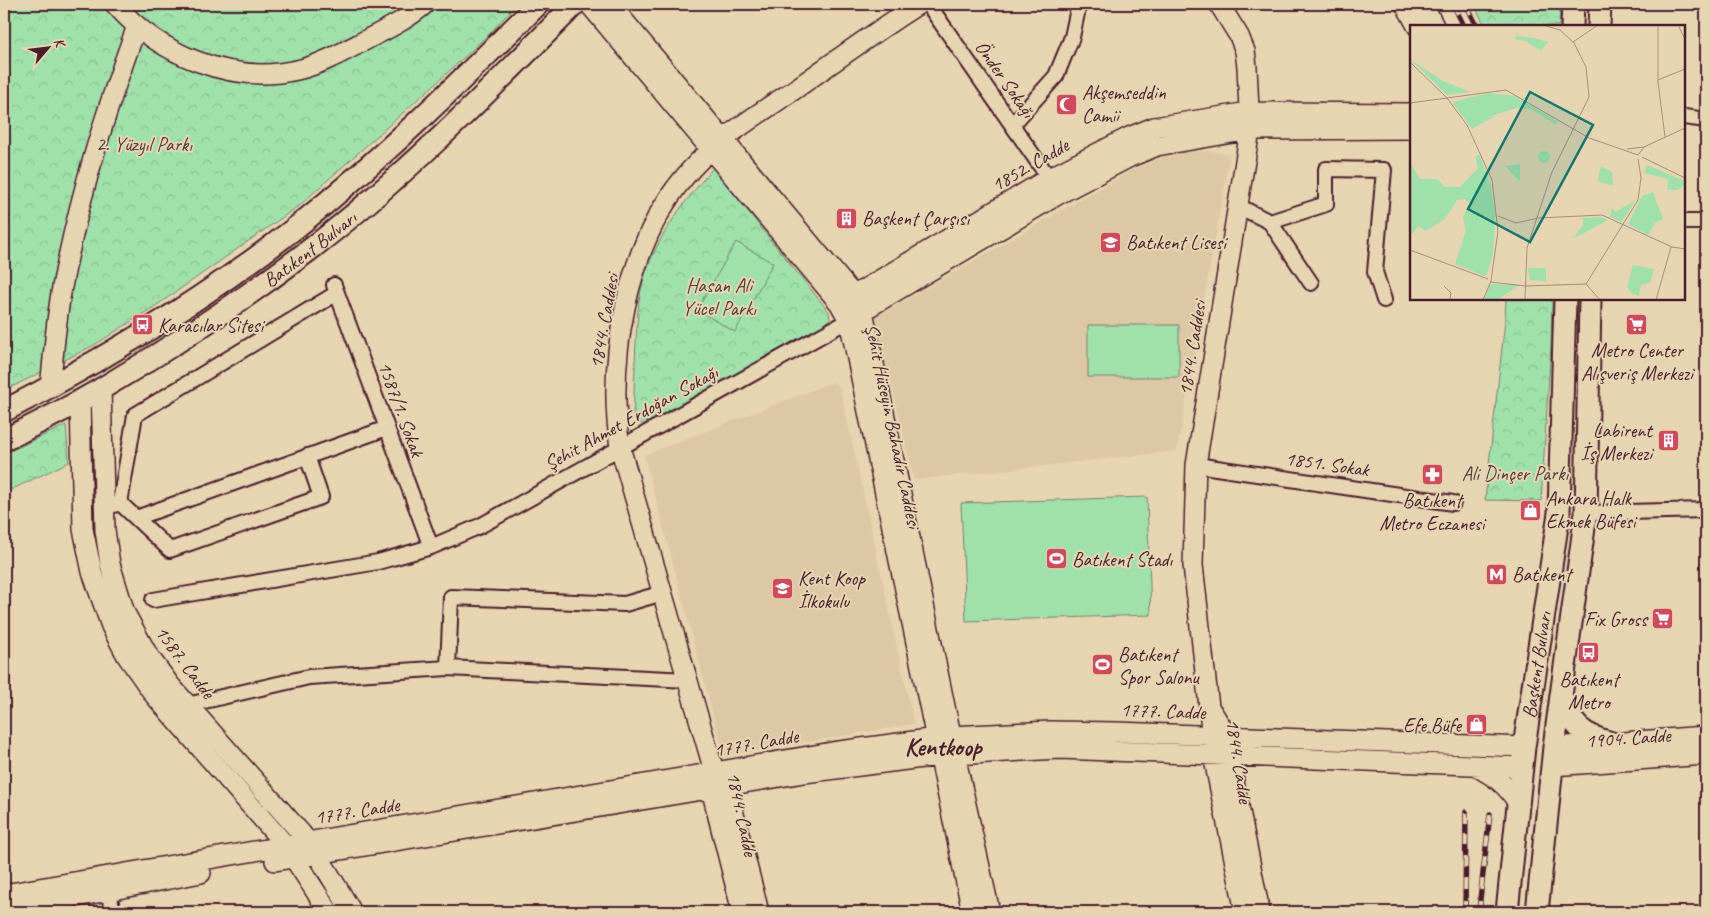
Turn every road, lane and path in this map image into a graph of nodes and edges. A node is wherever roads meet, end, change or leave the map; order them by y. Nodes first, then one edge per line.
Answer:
1 (115, 4) edge
2 (426, 4) edge
3 (538, 4) edge
4 (575, 4) edge
5 (589, 4) edge
6 (610, 4) edge
7 (919, 4) edge
8 (928, 4) edge
9 (1079, 4) edge
10 (1219, 4) edge
11 (1405, 4) edge
12 (1423, 4) edge
13 (1573, 4) edge
14 (1600, 4) edge
15 (1416, 25) edge
16 (1434, 25) edge
17 (1572, 25) edge
18 (1599, 25) edge
19 (137, 26) junction
20 (1410, 113) edge
21 (1685, 117) edge
22 (1706, 120) edge
23 (1250, 121) junction
24 (1012, 125) junction
25 (1410, 129) edge
26 (717, 144) junction
27 (1049, 178) junction
28 (1238, 206) junction
29 (1270, 222) junction
30 (1685, 222) edge
31 (1706, 222) edge
32 (1311, 283) dead end
33 (1384, 300) dead end
34 (1565, 300) edge
35 (1590, 300) edge
36 (851, 308) junction
37 (50, 388) junction
38 (102, 389) junction
39 (80, 401) junction
40 (4, 411) edge
41 (102, 422) junction
42 (80, 423) junction
43 (387, 428) junction
44 (4, 440) edge
45 (620, 447) junction
46 (308, 456) junction
47 (1196, 465) junction
48 (1453, 503) dead end
49 (112, 505) junction
50 (1706, 510) edge
51 (1586, 513) junction
52 (136, 518) junction
53 (431, 546) junction
54 (663, 593) junction
55 (153, 600) dead end
56 (448, 668) junction
57 (688, 680) junction
58 (1561, 695) junction
59 (187, 705) junction
60 (1209, 707) joint
61 (1220, 736) junction
62 (1706, 736) edge
63 (1612, 743) junction
64 (945, 746) junction
65 (1706, 755) edge
66 (1221, 756) junction
67 (1553, 756) junction
68 (1522, 757) junction
69 (1474, 766) junction
70 (716, 777) junction
71 (1517, 802) junction
72 (313, 848) junction
73 (291, 852) junction
74 (107, 891) junction
75 (4, 894) edge
76 (4, 911) edge
77 (114, 912) edge
78 (329, 912) edge
79 (352, 912) edge
80 (742, 912) edge
81 (759, 912) edge
82 (972, 912) edge
83 (990, 912) edge
84 (1244, 912) edge
85 (1260, 912) edge
86 (1506, 912) edge
87 (1537, 912) edge

1 - 19 street
2 - 19 street
3 - 37 main road, Batıkent Bulvarı
4 - 38 main road, Batıkent Bulvarı
5 - 26 street, Şehit Hüseyin Bahadır Caddesi
6 - 26 street, Şehit Hüseyin Bahadır Caddesi
7 - 26 street, 1844. Caddesi
8 - 24 street, Önder Sokağı
9 - 24 street
10 - 23 street, 1844. Caddesi
11 - 15 street
12 - 16 street
13 - 17 main road
14 - 18 main road
19 - 37 street
20 - 23 street, 1852. Cadde
21 - 22 street
23 - 25 street, 1852. Cadde
23 - 27 street, 1852. Cadde
23 - 28 street, 1844. Caddesi
23 - 36 street, 1852. Cadde
24 - 27 street, Önder Sokağı
26 - 36 street, Şehit Hüseyin Bahadır Caddesi
26 - 45 street, 1844. Caddesi
27 - 36 street, 1852. Cadde
28 - 29 street
28 - 47 street, 1844. Caddesi
29 - 32 street
29 - 33 street
30 - 31 street
34 - 68 main road, Başkent Bulvarı
35 - 51 main road, Başkent Bulvarı
36 - 45 street, Şehit Ahmet Erdoğan Sokağı
36 - 64 street, Şehit Hüseyin Bahadır Caddesi
37 - 40 main road, Batıkent Bulvarı
38 - 39 main road, Batıkent Bulvarı
38 - 41 street, 1587. Cadde
39 - 42 street, 1587. Cadde
39 - 44 main road, Batıkent Bulvarı
41 - 42 street
41 - 49 street, 1587. Cadde
42 - 73 street, 1587. Cadde
43 - 46 street
43 - 49 street, 1587/1. Sokak
43 - 53 street, 1587/1. Sokak
45 - 53 street, Şehit Ahmet Erdoğan Sokağı
45 - 54 street, 1844. Caddesi
46 - 52 street
46 - 52 street
47 - 48 street, 1851. Sokak
47 - 60 street, 1844. Caddesi
49 - 52 street
49 - 59 street, 1587. Cadde
50 - 51 street
51 - 58 main road, Başkent Bulvarı
53 - 55 street, Şehit Ahmet Erdoğan Sokağı
54 - 56 street
54 - 57 street, 1844. Caddesi
56 - 57 street
56 - 59 street
57 - 70 street, 1844. Caddesi
58 - 63 main road
58 - 67 main road, Başkent Bulvarı
59 - 72 street, 1587. Cadde
60 - 61 street, 1844. Cadde
61 - 64 street, 1777. Cadde
61 - 66 street, 1844. Cadde
61 - 68 street, 1777. Cadde
62 - 63 street, 1904. Cadde
63 - 67 street, 1904. Cadde
64 - 66 street, 1777. Cadde
64 - 70 street, 1777. Cadde
64 - 82 street, Şehit Hüseyin Bahadır Caddesi
64 - 83 street, Şehit Hüseyin Bahadır Caddesi
65 - 67 street, 1904. Cadde
66 - 69 street, 1777. Cadde
66 - 84 street, 1844. Cadde
66 - 85 street, 1844. Cadde
67 - 68 main road
67 - 87 main road, Başkent Bulvarı
68 - 69 street, 1777. Cadde
68 - 71 main road, Başkent Bulvarı
69 - 71 street
70 - 72 street, 1777. Cadde
70 - 80 street, 1844. Cadde
70 - 81 street, 1844. Cadde
71 - 86 main road, Başkent Bulvarı
72 - 73 street, 1777. Cadde
72 - 79 street, 1587. Cadde
73 - 74 street, 1777. Cadde
73 - 75 street, 1777. Cadde
73 - 78 street, 1587. Cadde
74 - 76 street, 1777. Cadde
74 - 77 street

